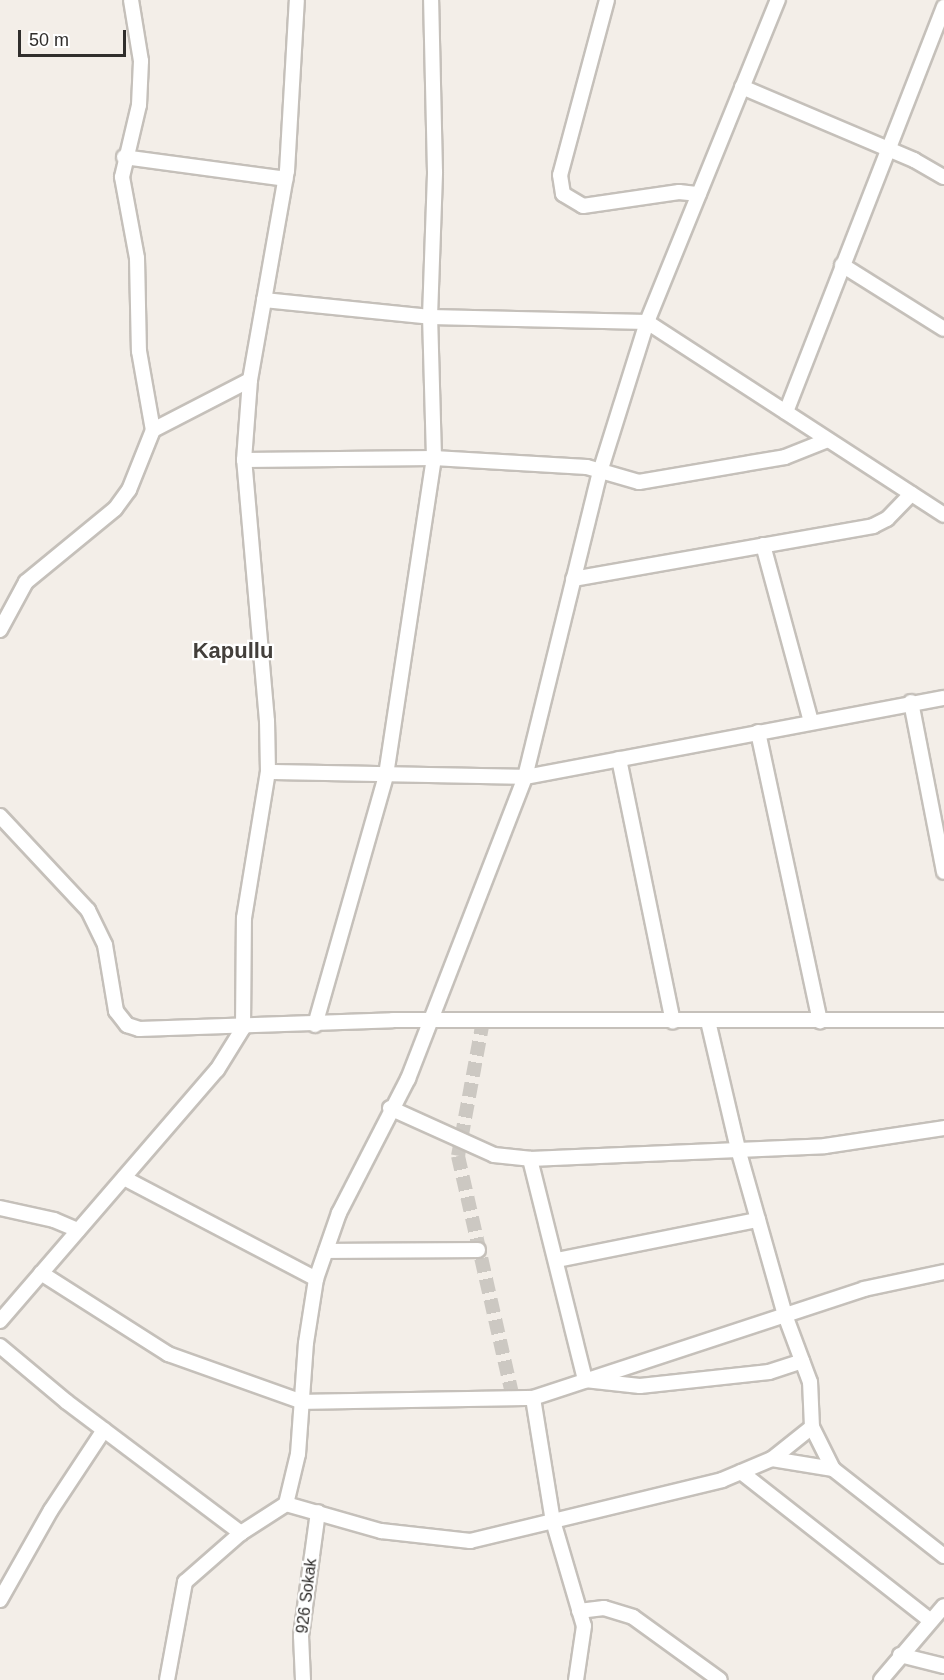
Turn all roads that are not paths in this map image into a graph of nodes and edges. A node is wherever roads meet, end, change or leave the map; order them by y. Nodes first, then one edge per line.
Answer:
1 (131, 0) edge
2 (297, 0) edge
3 (431, 0) edge
4 (607, 0) edge
5 (778, 0) edge
6 (944, 7) edge
7 (742, 87) junction
8 (886, 148) junction
9 (124, 157) junction
10 (944, 177) edge
11 (286, 179) junction
12 (699, 194) junction
13 (842, 265) junction
14 (264, 300) junction
15 (430, 317) junction
16 (646, 322) junction
17 (944, 329) edge
18 (250, 380) junction
19 (786, 412) junction
20 (153, 430) junction
21 (828, 440) junction
22 (434, 458) junction
23 (244, 460) junction
24 (600, 472) junction
25 (911, 494) junction
26 (944, 515) edge
27 (763, 545) junction
28 (573, 579) junction
29 (0, 630) edge
30 (943, 696) edge
31 (911, 702) junction
32 (812, 722) junction
33 (758, 732) junction
34 (619, 759) junction
35 (268, 772) junction
36 (386, 775) junction
37 (525, 777) junction
38 (0, 816) edge
39 (943, 857) edge
40 (944, 872) edge
41 (944, 1020) edge
42 (431, 1021) junction
43 (708, 1021) junction
44 (820, 1021) junction
45 (673, 1022) junction
46 (315, 1025) junction
47 (243, 1028) junction
48 (390, 1107) junction
49 (944, 1128) edge
50 (738, 1149) junction
51 (530, 1159) junction
52 (124, 1178) junction
53 (0, 1208) edge
54 (758, 1220) junction
55 (78, 1230) junction
56 (478, 1250) dead end
57 (326, 1251) junction
58 (557, 1260) junction
59 (944, 1272) edge
60 (41, 1273) junction
61 (316, 1279) junction
62 (785, 1316) junction
63 (0, 1321) edge
64 (0, 1346) edge
65 (802, 1361) junction
66 (585, 1380) junction
67 (533, 1398) junction
68 (303, 1402) junction
69 (812, 1427) junction
70 (104, 1430) junction
71 (772, 1459) junction
72 (833, 1469) junction
73 (741, 1472) junction
74 (286, 1504) junction
75 (318, 1512) junction
76 (553, 1521) junction
77 (241, 1533) junction
78 (944, 1556) edge
79 (0, 1600) edge
80 (944, 1606) edge
81 (579, 1611) junction
82 (931, 1621) junction
83 (900, 1655) junction
84 (944, 1666) edge
85 (167, 1680) edge
86 (303, 1680) edge
87 (576, 1680) edge
88 (720, 1680) edge
89 (881, 1680) edge

1 - 9 street
2 - 11 street
3 - 15 street
4 - 12 street
5 - 7 street
6 - 8 street
7 - 8 street
7 - 12 street
8 - 10 street
8 - 13 street
9 - 11 street
9 - 20 street
11 - 14 street
12 - 16 street
13 - 17 street
13 - 19 street
14 - 15 street
14 - 18 street
15 - 16 street
15 - 22 street
16 - 19 street
16 - 24 street
18 - 20 street
18 - 23 street
19 - 21 street
20 - 29 street
21 - 24 street
21 - 25 street
22 - 23 street
22 - 24 street
22 - 36 street
23 - 35 street
24 - 28 street
25 - 26 street
25 - 27 street
27 - 28 street
27 - 32 street
28 - 37 street
30 - 31 street
31 - 32 street
31 - 39 street
32 - 33 street
33 - 34 street
33 - 44 street
34 - 37 street
34 - 45 street
35 - 36 street
35 - 47 street
36 - 37 street
36 - 46 street
37 - 42 street
38 - 47 street
39 - 40 street
41 - 44 street
42 - 45 street
42 - 46 street
42 - 48 street
43 - 44 street
43 - 45 street
43 - 50 street
46 - 47 street
47 - 52 street
48 - 51 street
48 - 57 street
49 - 50 street
50 - 51 street
50 - 54 street
51 - 58 street
52 - 55 street
52 - 61 street
53 - 55 street
54 - 58 street
54 - 62 street
55 - 60 street
56 - 57 street
57 - 61 street
58 - 66 street
59 - 62 street
60 - 63 street
60 - 68 street
61 - 68 street
62 - 65 street
62 - 66 street
64 - 70 street
65 - 66 street
65 - 69 street
66 - 67 street
67 - 68 street
67 - 76 street
68 - 74 street
69 - 71 street
69 - 72 street
70 - 77 street
70 - 79 street
71 - 72 street
71 - 73 street
72 - 78 street
73 - 76 street
73 - 82 street
74 - 75 street
74 - 77 street
75 - 76 street
75 - 86 street, 926 Sokak
76 - 81 street
77 - 85 street
80 - 82 street
81 - 87 street
81 - 88 street
82 - 83 street
83 - 84 street
83 - 89 street

